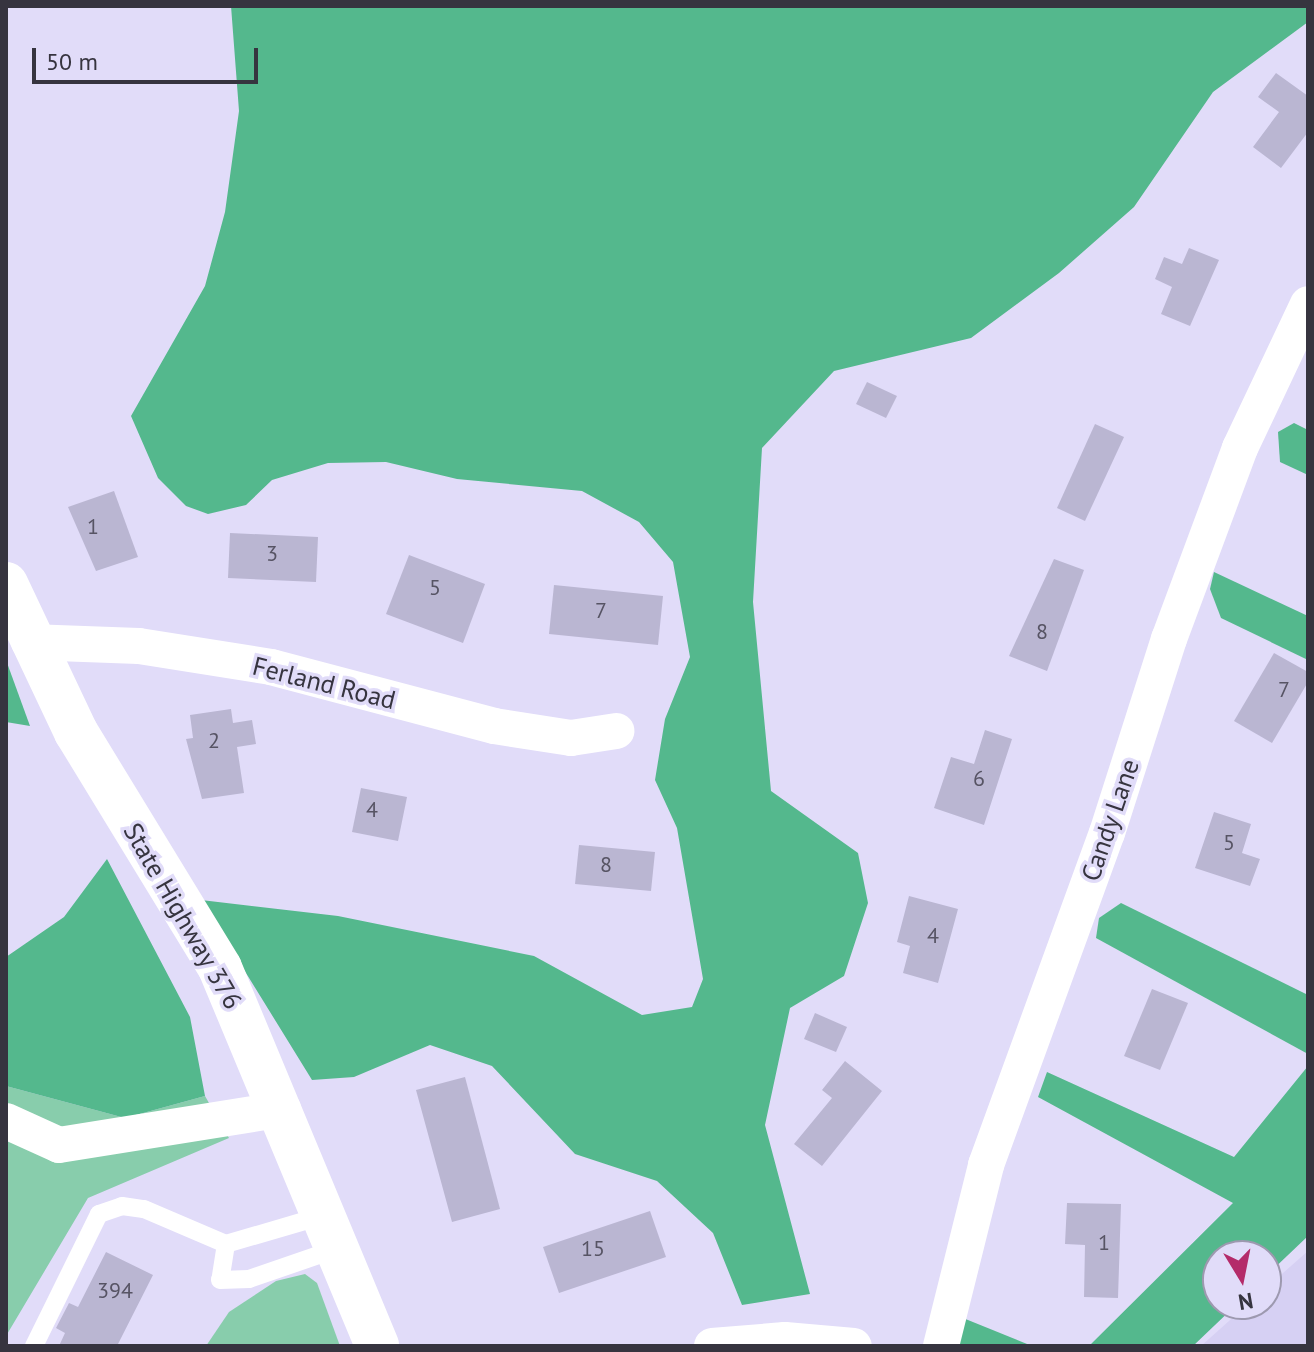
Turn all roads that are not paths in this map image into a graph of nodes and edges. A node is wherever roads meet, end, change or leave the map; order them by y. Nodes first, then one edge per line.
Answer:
1 (1308, 304) edge
2 (6, 584) edge
3 (29, 642) junction
4 (616, 731) dead end
5 (283, 1109) junction
6 (6, 1121) edge
7 (335, 1231) junction
8 (226, 1244) junction
9 (751, 1344) edge
10 (34, 1346) edge
11 (377, 1346) edge
12 (712, 1346) edge
13 (854, 1346) edge
14 (941, 1346) edge

1 - 14 street, Candy Lane
2 - 3 main road, State Highway 376
3 - 4 street, Ferland Road
3 - 5 main road, State Highway 376
5 - 6 street
5 - 7 main road, State Highway 376
7 - 8 lane
7 - 8 lane
7 - 11 main road, State Highway 376
8 - 10 lane
9 - 12 street
9 - 13 street

